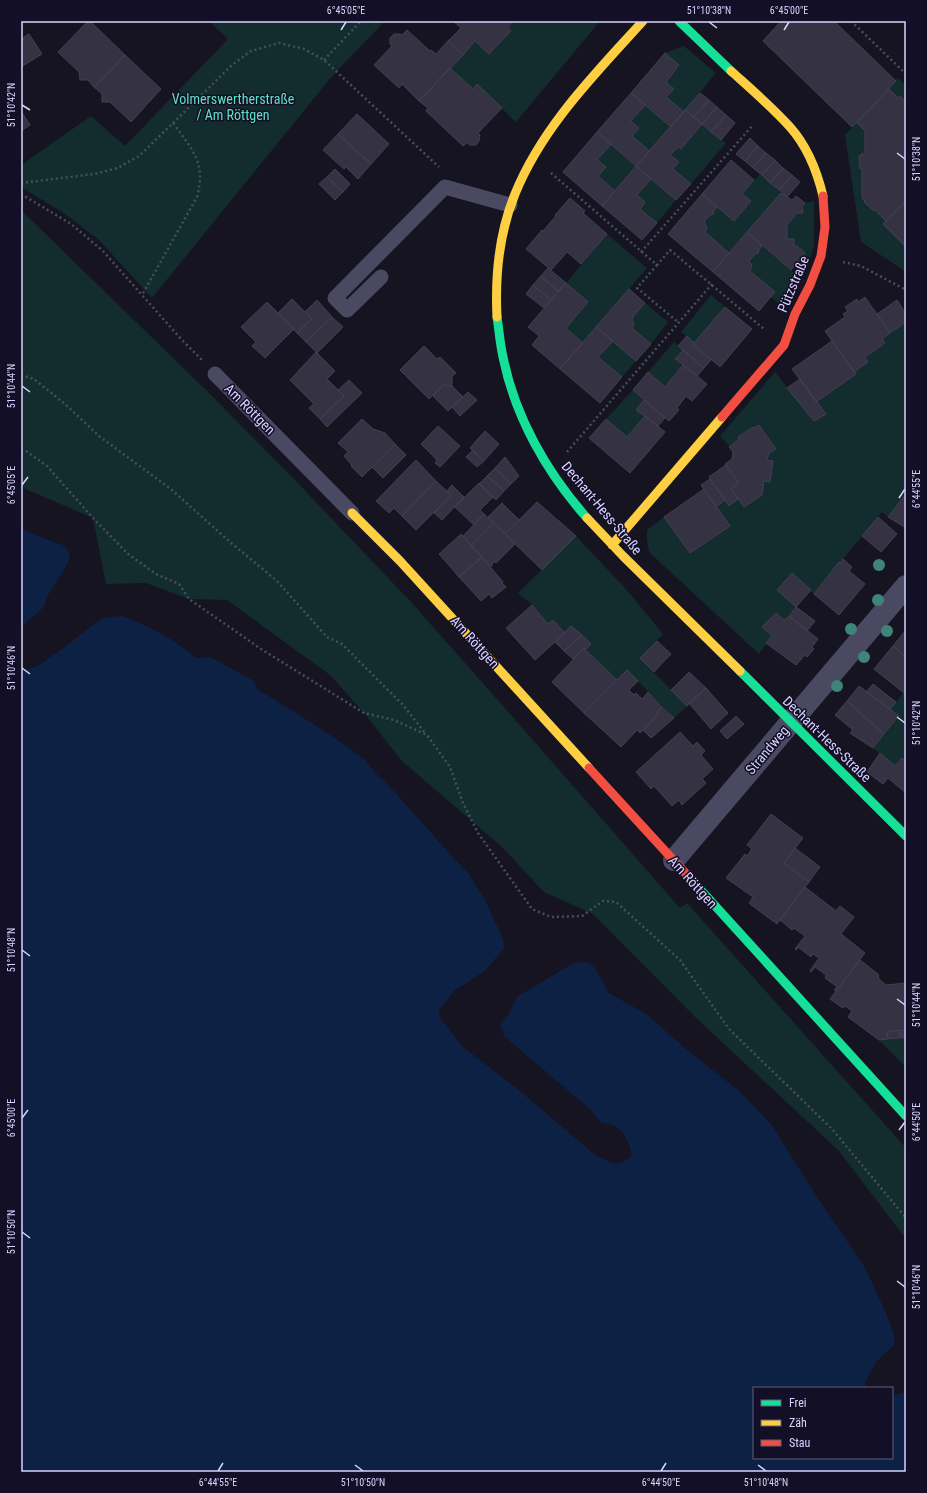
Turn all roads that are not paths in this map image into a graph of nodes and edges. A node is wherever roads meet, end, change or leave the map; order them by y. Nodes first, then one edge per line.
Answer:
1 (643, 21) edge
2 (679, 21) edge
3 (510, 205) junction
4 (381, 277) dead end
5 (215, 374) road end
6 (352, 513) joint
7 (612, 545) junction
8 (906, 586) edge
9 (790, 723) junction
10 (906, 836) edge
11 (674, 860) junction
12 (906, 1116) edge

1 - 3 street, Dechant-Hess-Straße
2 - 7 street, Pützstraße
3 - 4 lane
3 - 7 street, Dechant-Hess-Straße
5 - 6 lane, Am Röttgen
6 - 11 street, Am Röttgen
7 - 9 street, Dechant-Hess-Straße
8 - 9 street, Strandweg
9 - 10 street, Dechant-Hess-Straße
9 - 11 street, Strandweg
11 - 12 street, Am Röttgen

